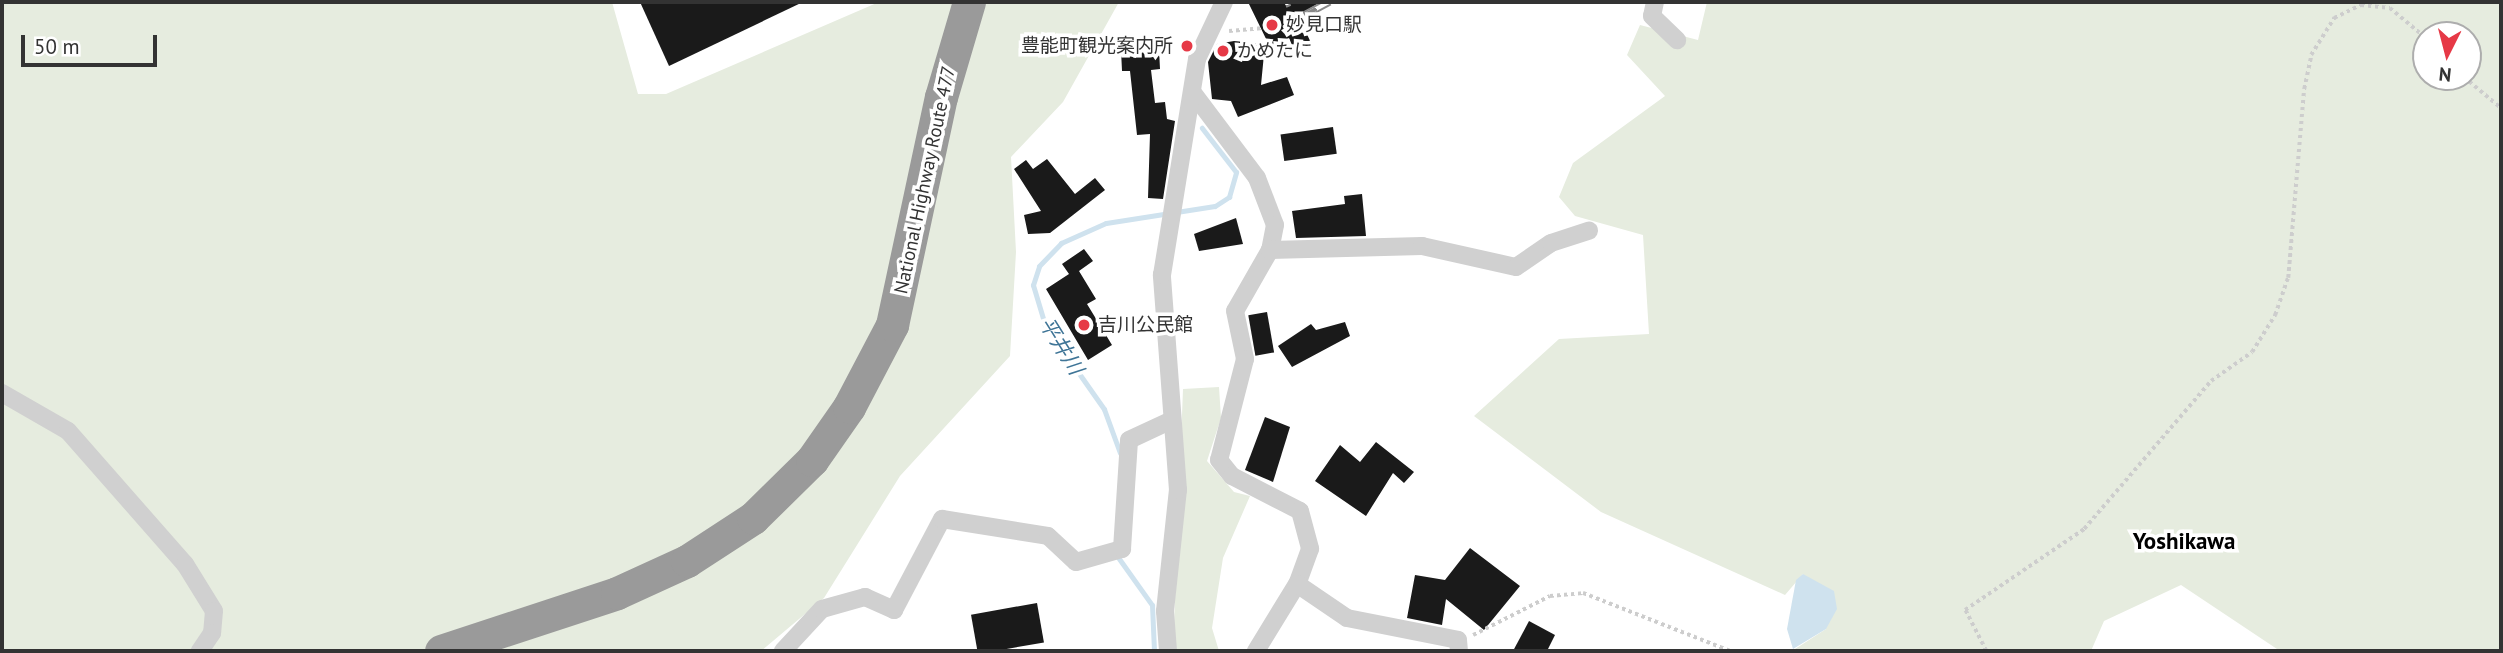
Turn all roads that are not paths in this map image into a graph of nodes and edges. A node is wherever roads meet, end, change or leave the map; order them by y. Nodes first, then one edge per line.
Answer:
1 (969, 2) edge
2 (1224, 2) edge
3 (1655, 2) edge
4 (1678, 40) dead end
5 (1193, 93) junction
6 (1589, 232) dead end
7 (1270, 250) junction
8 (2, 393) edge
9 (1172, 420) junction
10 (1297, 584) junction
11 (1458, 645) edge
12 (200, 651) edge
13 (441, 651) edge
14 (783, 651) edge
15 (1168, 651) edge
16 (1256, 651) edge

1 - 13 highway, National Highway Route 477
2 - 5 street
3 - 4 street
5 - 7 street
5 - 9 street
6 - 7 street
7 - 10 street
8 - 12 street
9 - 14 street
9 - 15 street
10 - 11 street
10 - 16 street

